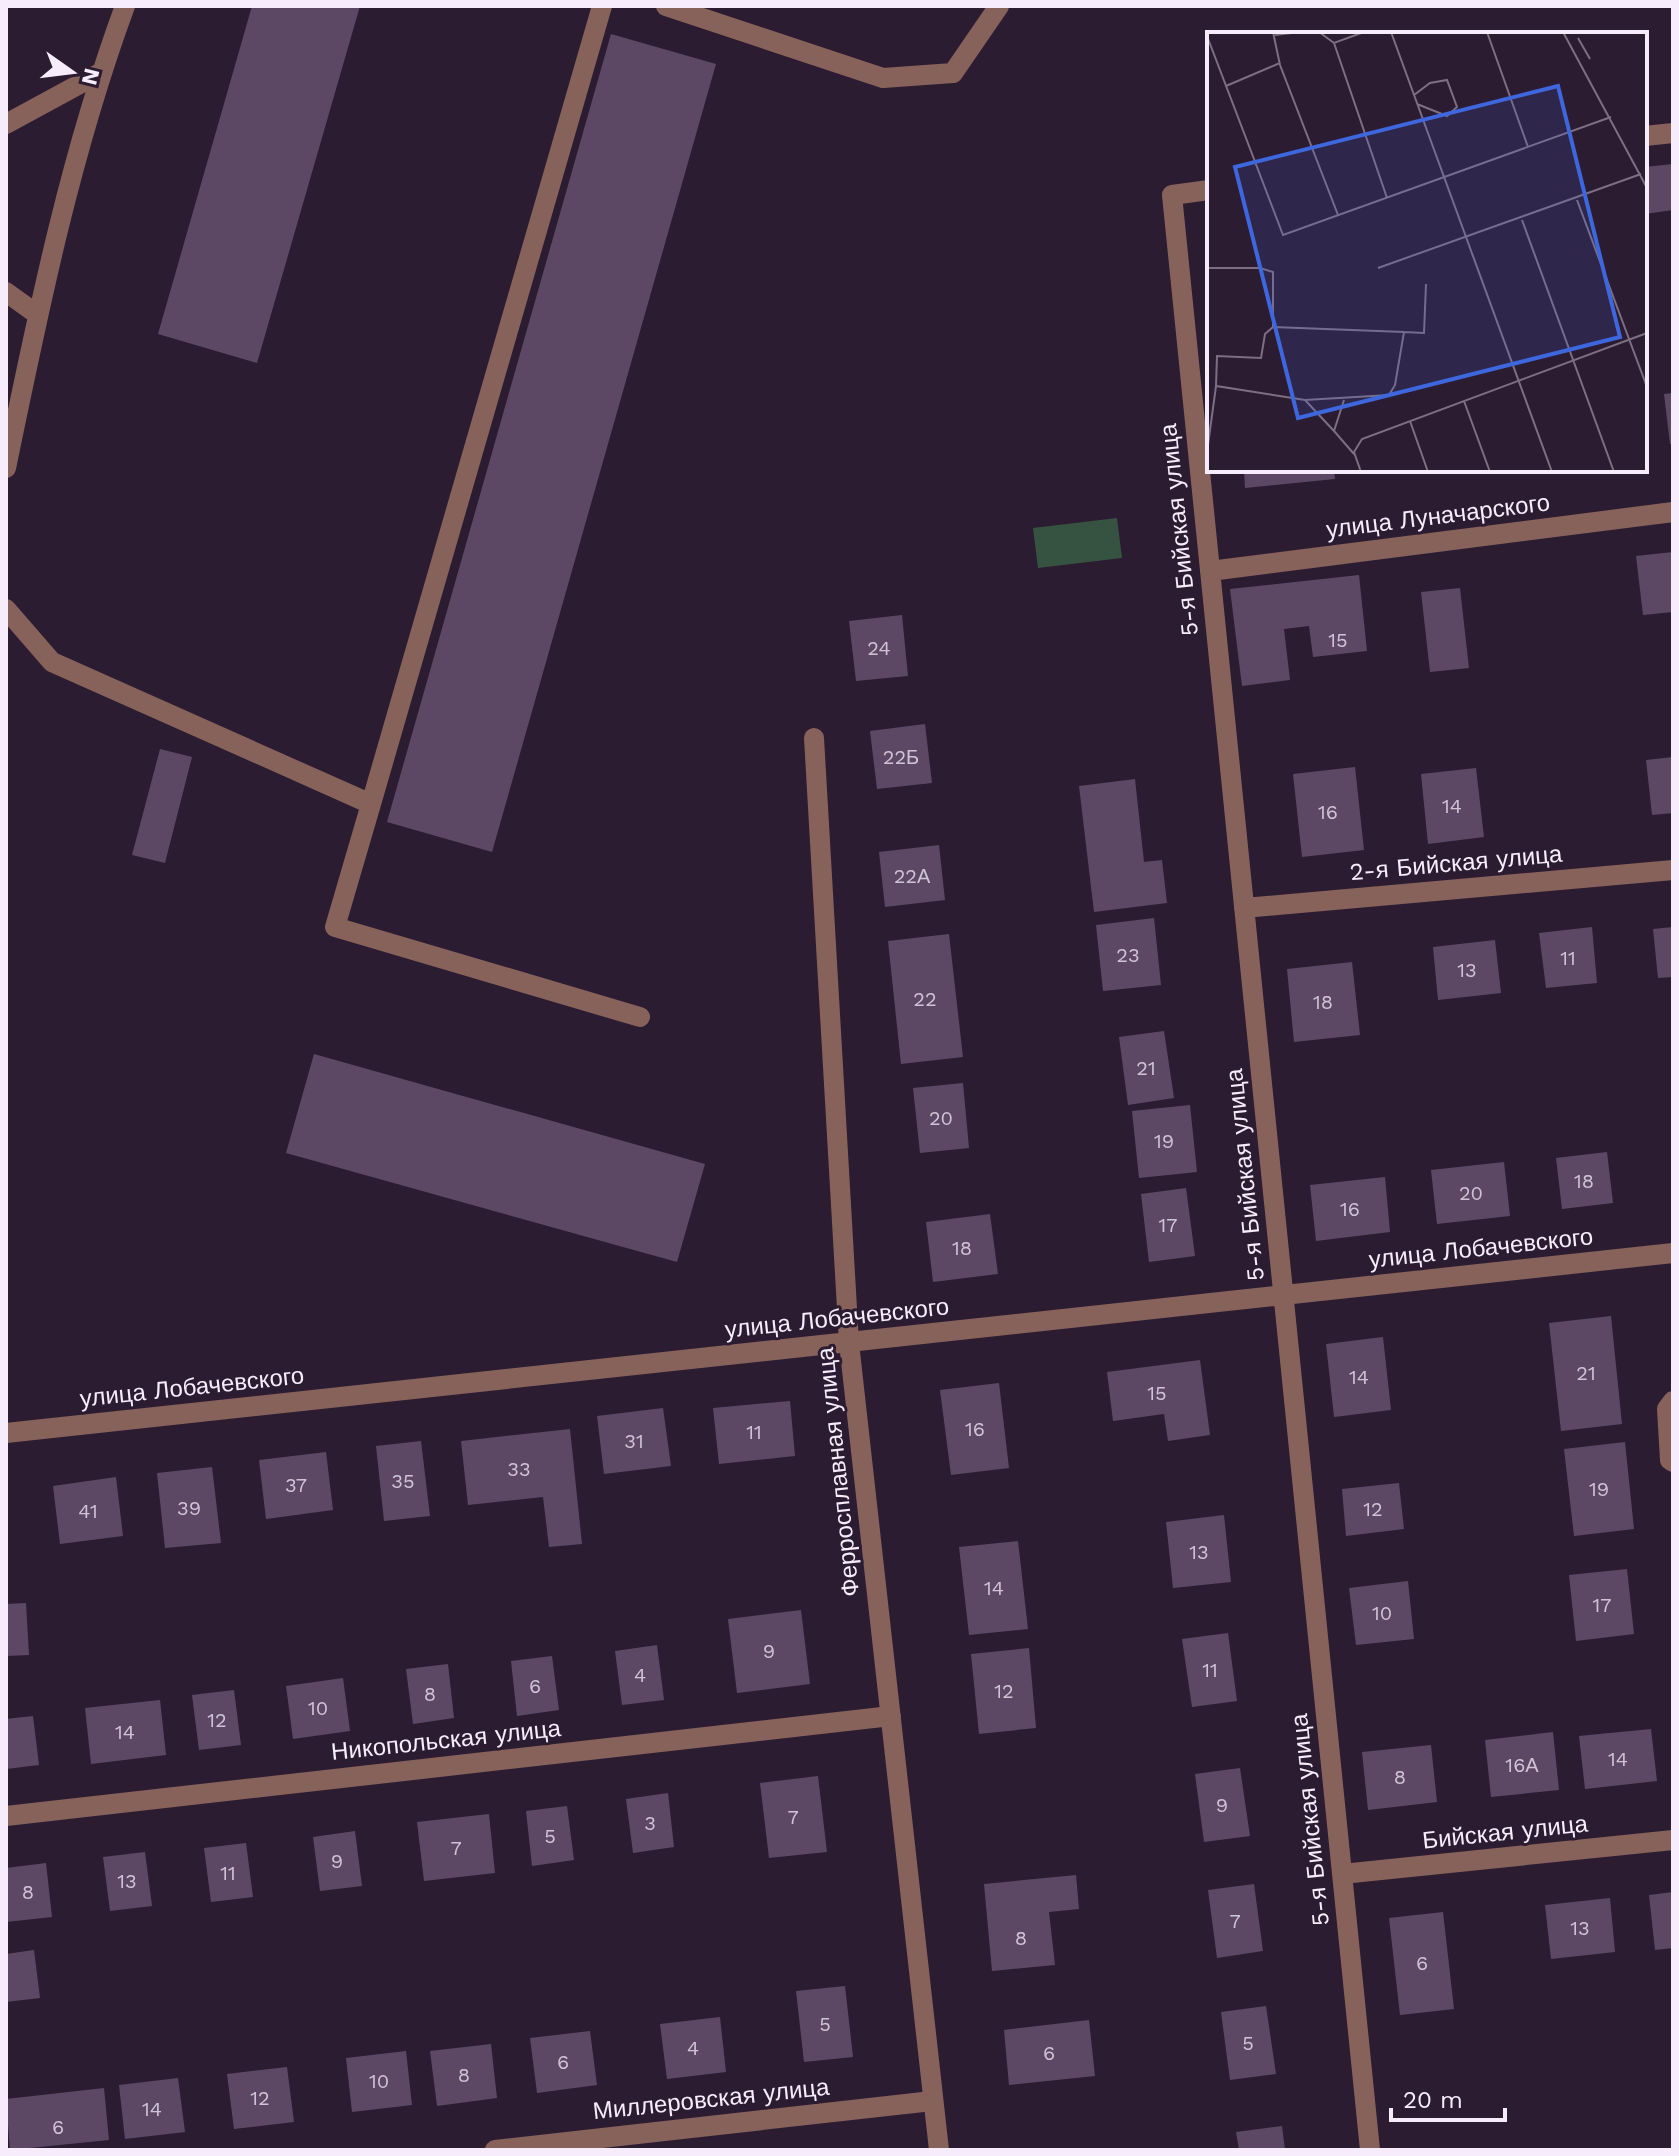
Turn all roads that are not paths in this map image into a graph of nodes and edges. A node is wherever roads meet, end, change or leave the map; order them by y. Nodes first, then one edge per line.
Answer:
1 (125, 6) edge
2 (602, 6) edge
3 (666, 6) edge
4 (999, 6) edge
5 (100, 73) junction
6 (6, 124) edge
7 (1673, 133) edge
8 (1647, 136) edge
9 (1207, 190) edge
10 (6, 292) edge
11 (38, 315) junction
12 (6, 468) edge
13 (1673, 512) edge
14 (1210, 571) junction
15 (6, 609) edge
16 (814, 738) dead end
17 (371, 804) junction
18 (1673, 870) edge
19 (1244, 908) junction
20 (640, 1017) dead end
21 (1673, 1253) edge
22 (1283, 1295) junction
23 (849, 1343) junction
24 (1673, 1401) edge
25 (6, 1433) edge
26 (1673, 1462) edge
27 (891, 1716) junction
28 (6, 1816) edge
29 (1673, 1840) edge
30 (1342, 1874) junction
31 (932, 2101) junction
32 (495, 2150) edge
33 (939, 2150) edge
34 (1370, 2150) edge

1 - 5 street
2 - 17 street
3 - 4 street
5 - 6 street
5 - 11 street
7 - 8 street
9 - 14 street, 5-я Бийская улица
10 - 11 street
11 - 12 street
13 - 14 street, улица Луначарского
14 - 19 street, 5-я Бийская улица
15 - 17 street
16 - 23 street, Ферросплавная улица
17 - 20 street
18 - 19 street, 2-я Бийская улица
19 - 22 street, 5-я Бийская улица
21 - 22 street, улица Лобачевского
22 - 23 street, улица Лобачевского
22 - 30 street, 5-я Бийская улица
23 - 25 street, улица Лобачевского
23 - 27 street, Ферросплавная улица
24 - 26 street
27 - 28 street, Никопольская улица
27 - 31 street, Ферросплавная улица
29 - 30 street, Бийская улица
30 - 34 street, 5-я Бийская улица
31 - 32 street, Миллеровская улица
31 - 33 street, Ферросплавная улица

